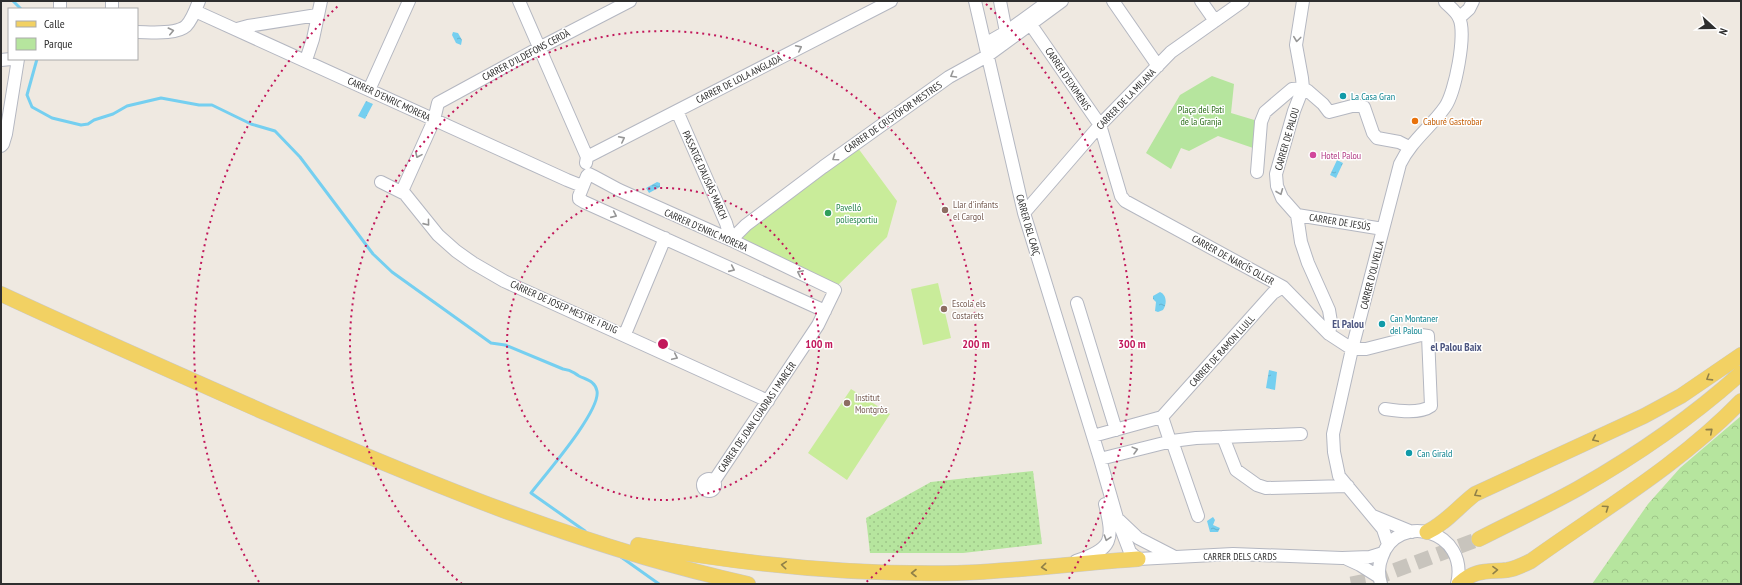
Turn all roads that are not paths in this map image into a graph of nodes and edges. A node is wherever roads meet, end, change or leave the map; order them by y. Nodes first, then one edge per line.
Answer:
1 (321, 1) edge
2 (409, 1) edge
3 (519, 1) edge
4 (630, 1) edge
5 (890, 1) edge
6 (975, 1) edge
7 (1000, 1) edge
8 (1048, 1) edge
9 (1062, 1) edge
10 (1113, 1) edge
11 (1200, 1) edge
12 (1244, 1) edge
13 (1303, 1) edge
14 (1444, 1) edge
15 (1474, 1) edge
16 (197, 6) edge
17 (317, 15) junction
18 (1459, 18) junction
19 (1215, 21) junction
20 (1031, 25) junction
21 (238, 29) junction
22 (138, 32) edge
23 (1006, 32) junction
24 (985, 44) junction
25 (539, 48) junction
26 (987, 56) junction
27 (18, 60) edge
28 (306, 60) junction
29 (1158, 66) junction
30 (1303, 88) junction
31 (369, 90) junction
32 (677, 111) junction
33 (434, 120) junction
34 (1100, 125) junction
35 (1, 146) edge
36 (1409, 147) junction
37 (587, 157) junction
38 (1257, 172) dead end
39 (589, 174) junction
40 (381, 182) dead end
41 (582, 186) junction
42 (403, 192) junction
43 (1125, 201) joint
44 (1024, 213) junction
45 (1297, 215) junction
46 (1383, 229) junction
47 (665, 238) junction
48 (731, 240) junction
49 (1283, 287) junction
50 (835, 290) joint
51 (1, 294) edge
52 (1077, 303) dead end
53 (825, 310) junction
54 (625, 334) junction
55 (1329, 334) junction
56 (1352, 349) junction
57 (1741, 355) edge
58 (1741, 373) edge
59 (768, 401) junction
60 (1741, 401) edge
61 (1385, 409) dead end
62 (1162, 417) junction
63 (1116, 430) junction
64 (1302, 434) dead end
65 (1223, 437) junction
66 (1094, 441) junction
67 (1171, 441) junction
68 (1100, 459) junction
69 (714, 481) dead end
70 (1348, 486) junction
71 (1372, 515) junction
72 (1198, 516) dead end
73 (1117, 518) junction
74 (1420, 532) junction
75 (1479, 539) tunnel mouth
76 (609, 546) junction
77 (1385, 549) junction
78 (1174, 557) junction
79 (1342, 558) junction
80 (1138, 559) junction
81 (1065, 564) junction
82 (1380, 580) edge
83 (748, 584) edge
84 (1458, 584) edge

1 - 17 street
2 - 31 street
3 - 25 street
4 - 25 street, CARRER D'ILDEFONS CERDÀ
32 -> 5 street, CARRER DE LOLA ANGLADA
6 - 24 street, CARRER DEL CARÇ
7 - 23 street
8 - 23 street
9 - 20 street, CARRER DE CRISTÒFOR MESTRES
10 - 29 street
11 - 19 street
12 - 19 street, CARRER DE LA MILANA
13 -> 30 street, CARRER DE PALOU
14 - 18 street
15 - 18 street
16 - 21 street, CARRER D'ENRIC MORERA
22 -> 16 street
17 - 21 street
17 - 28 street
18 - 36 street, CARRER D'OLIVELLA
19 - 29 street, CARRER DE LA MILANA
20 - 26 street, CARRER DE CRISTÒFOR MESTRES
20 - 34 street, CARRER D'EIXIMENIS
21 - 28 street, CARRER D'ENRIC MORERA
23 - 24 street
24 - 26 street, CARRER DEL CARÇ
25 - 33 street, CARRER D'ILDEFONS CERDÀ
25 - 37 street
26 - 44 street, CARRER DEL CARÇ
26 -> 48 street, CARRER DE CRISTÒFOR MESTRES
27 - 35 street
28 - 31 street, CARRER D'ENRIC MORERA
29 - 34 street, CARRER DE LA MILANA
30 - 36 street
30 - 38 street
30 -> 45 street, CARRER DE PALOU
31 - 33 street, CARRER D'ENRIC MORERA
37 -> 32 street, CARRER DE LOLA ANGLADA
32 - 48 street, PASSATGE D'AUSIÀS MARCH
33 - 41 street, CARRER D'ENRIC MORERA
33 -> 42 street, CARRER D'ILDEFONS CERDÀ
34 - 43 street, CARRER D'EIXIMENIS
34 - 44 street, CARRER DE LA MILANA
36 - 46 street, CARRER D'OLIVELLA
37 - 39 street
39 - 41 street
39 - 48 street, CARRER D'ENRIC MORERA
40 - 42 street, CARRER DE JOSEP MESTRE I PUIG
41 -> 47 street
42 -> 54 street, CARRER DE JOSEP MESTRE I PUIG
43 - 49 street, CARRER DE NARCÍS OLLER
44 - 66 street, CARRER DEL CARÇ
45 - 46 street, CARRER DE JESÚS
45 - 55 street
46 - 56 street, CARRER D'OLIVELLA
47 -> 53 street
47 - 54 street
50 -> 48 street, CARRER D'ENRIC MORERA
49 - 55 street, CARRER DE NARCÍS OLLER
49 - 62 street, CARRER DE RAMON LLULL
50 - 53 street, CARRER DE JOAN CUADRAS I MARCER
51 - 76 main road
52 - 63 street
53 - 59 street, CARRER DE JOAN CUADRAS I MARCER
54 -> 59 street, CARRER DE JOSEP MESTRE I PUIG
55 - 56 street
56 - 61 street
56 - 70 street, CARRER D'OLIVELLA
57 -> 74 main road
58 - 75 main road
59 - 69 street, CARRER DE JOAN CUADRAS I MARCER
84 -> 60 main road
62 - 63 street
62 - 67 street
63 - 66 street
64 - 65 street
65 - 67 street
65 - 70 street
66 - 68 street, CARRER DEL CARÇ
66 -> 81 street, CARRER DEL CARÇ
68 -> 67 street
67 - 72 street
68 - 73 street, CARRER DEL CARÇ
70 - 71 street, CARRER D'OLIVELLA
71 - 74 street, CARRER D'OLIVELLA
71 - 77 street
73 - 78 street
73 - 80 street, CARRER DEL CARÇ
74 - 77 street, CARRER DELS CARDS
74 - 84 street, CARRER D'OLIVELLA
81 -> 76 main road
76 - 83 main road
77 - 79 street, CARRER DELS CARDS
77 - 82 street
78 - 79 street, CARRER DELS CARDS
78 - 80 street, CARRER DELS CARDS
79 - 82 street, CARRER DELS CARDS
80 - 81 main road

